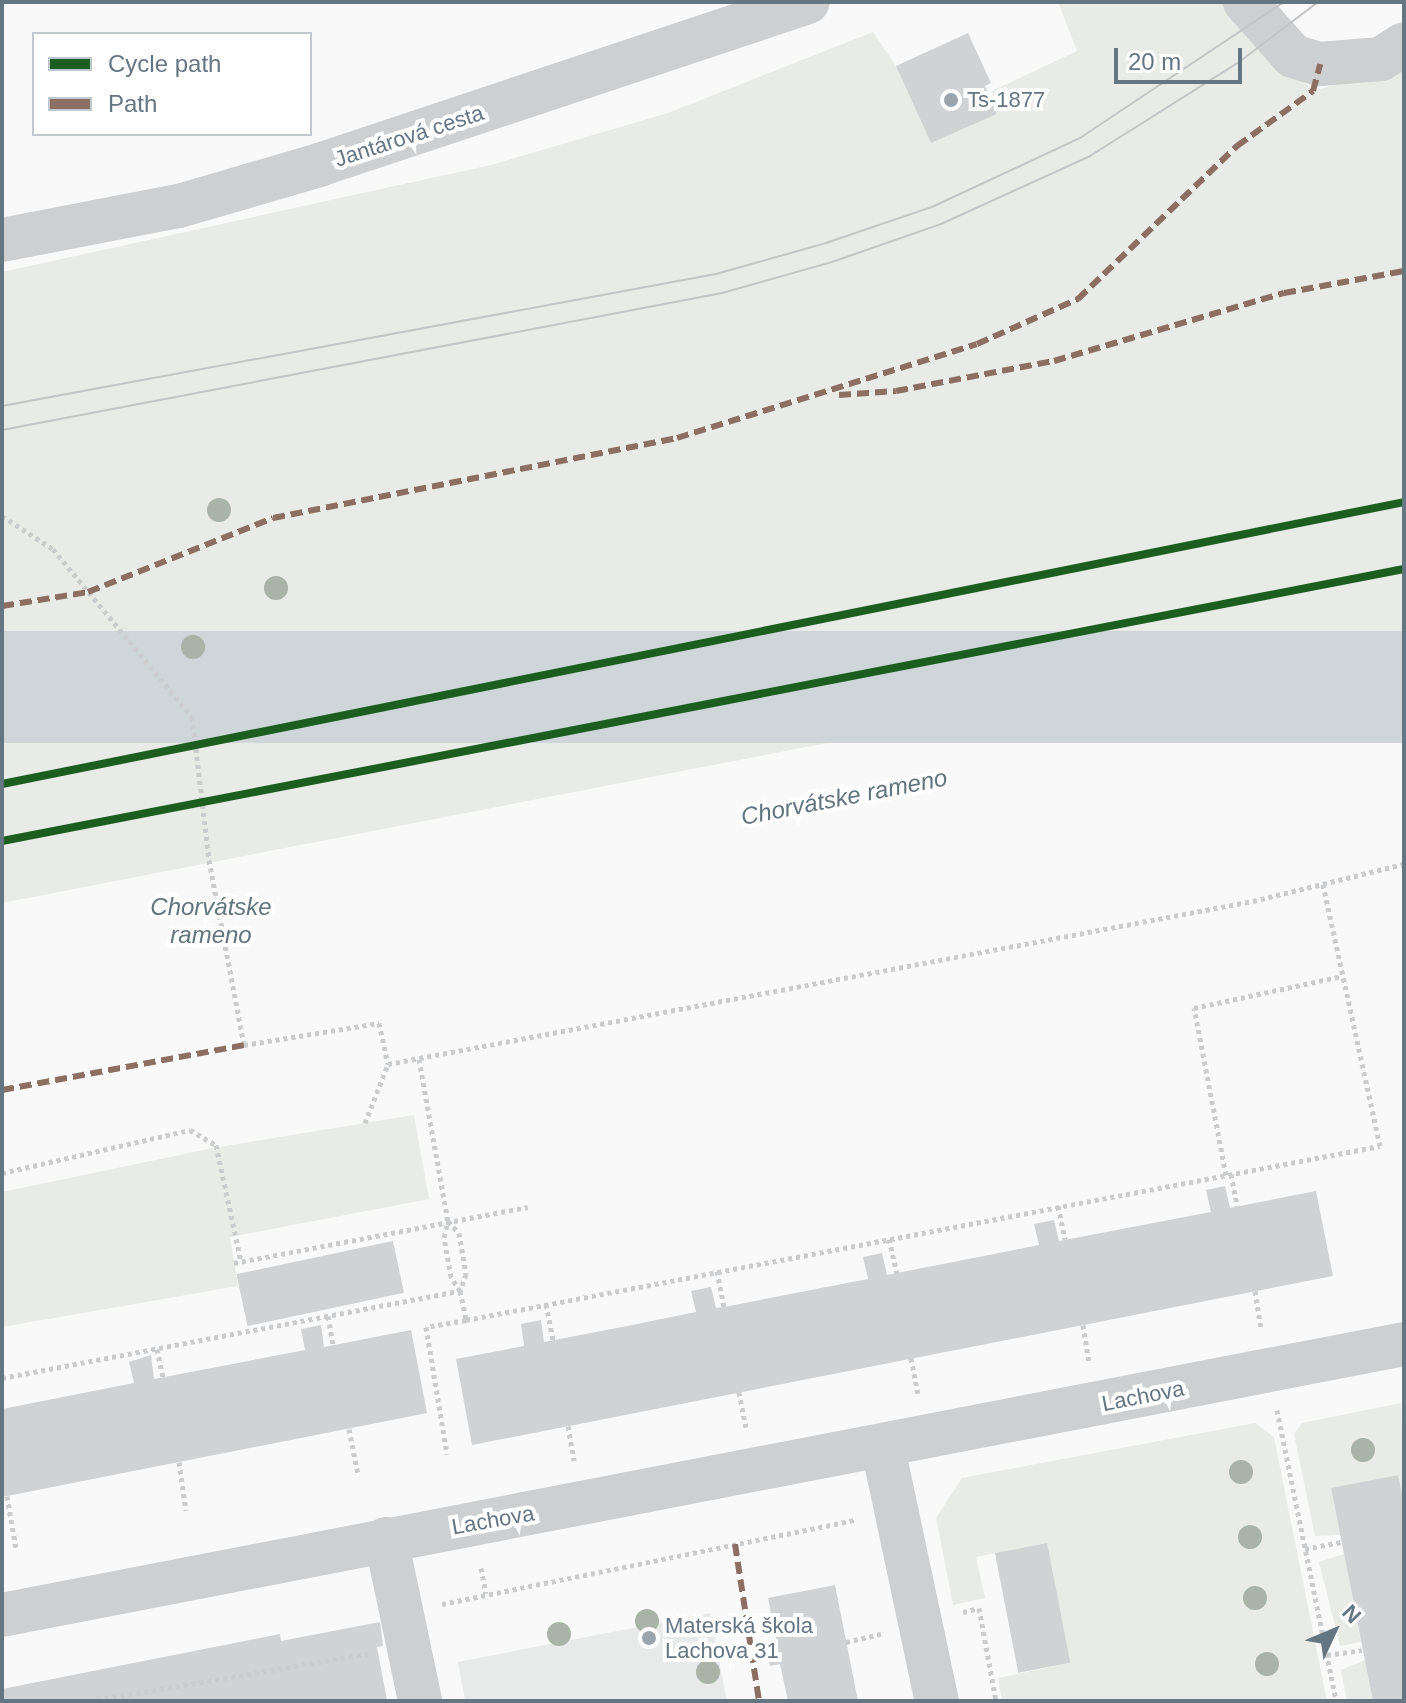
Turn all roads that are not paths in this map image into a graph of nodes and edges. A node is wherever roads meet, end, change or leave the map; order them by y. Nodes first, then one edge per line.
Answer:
1 (808, 2) edge
2 (1245, 2) edge
3 (1404, 44) edge
4 (2, 240) edge
5 (1404, 1344) edge
6 (883, 1448) junction
7 (386, 1539) junction
8 (2, 1615) edge
9 (420, 1701) edge
10 (937, 1701) edge

1 - 4 street, Jantárová cesta
2 - 3 street
5 - 6 street, Lachova
6 - 7 street, Lachova
6 - 10 street
7 - 8 street, Lachova
7 - 9 street

